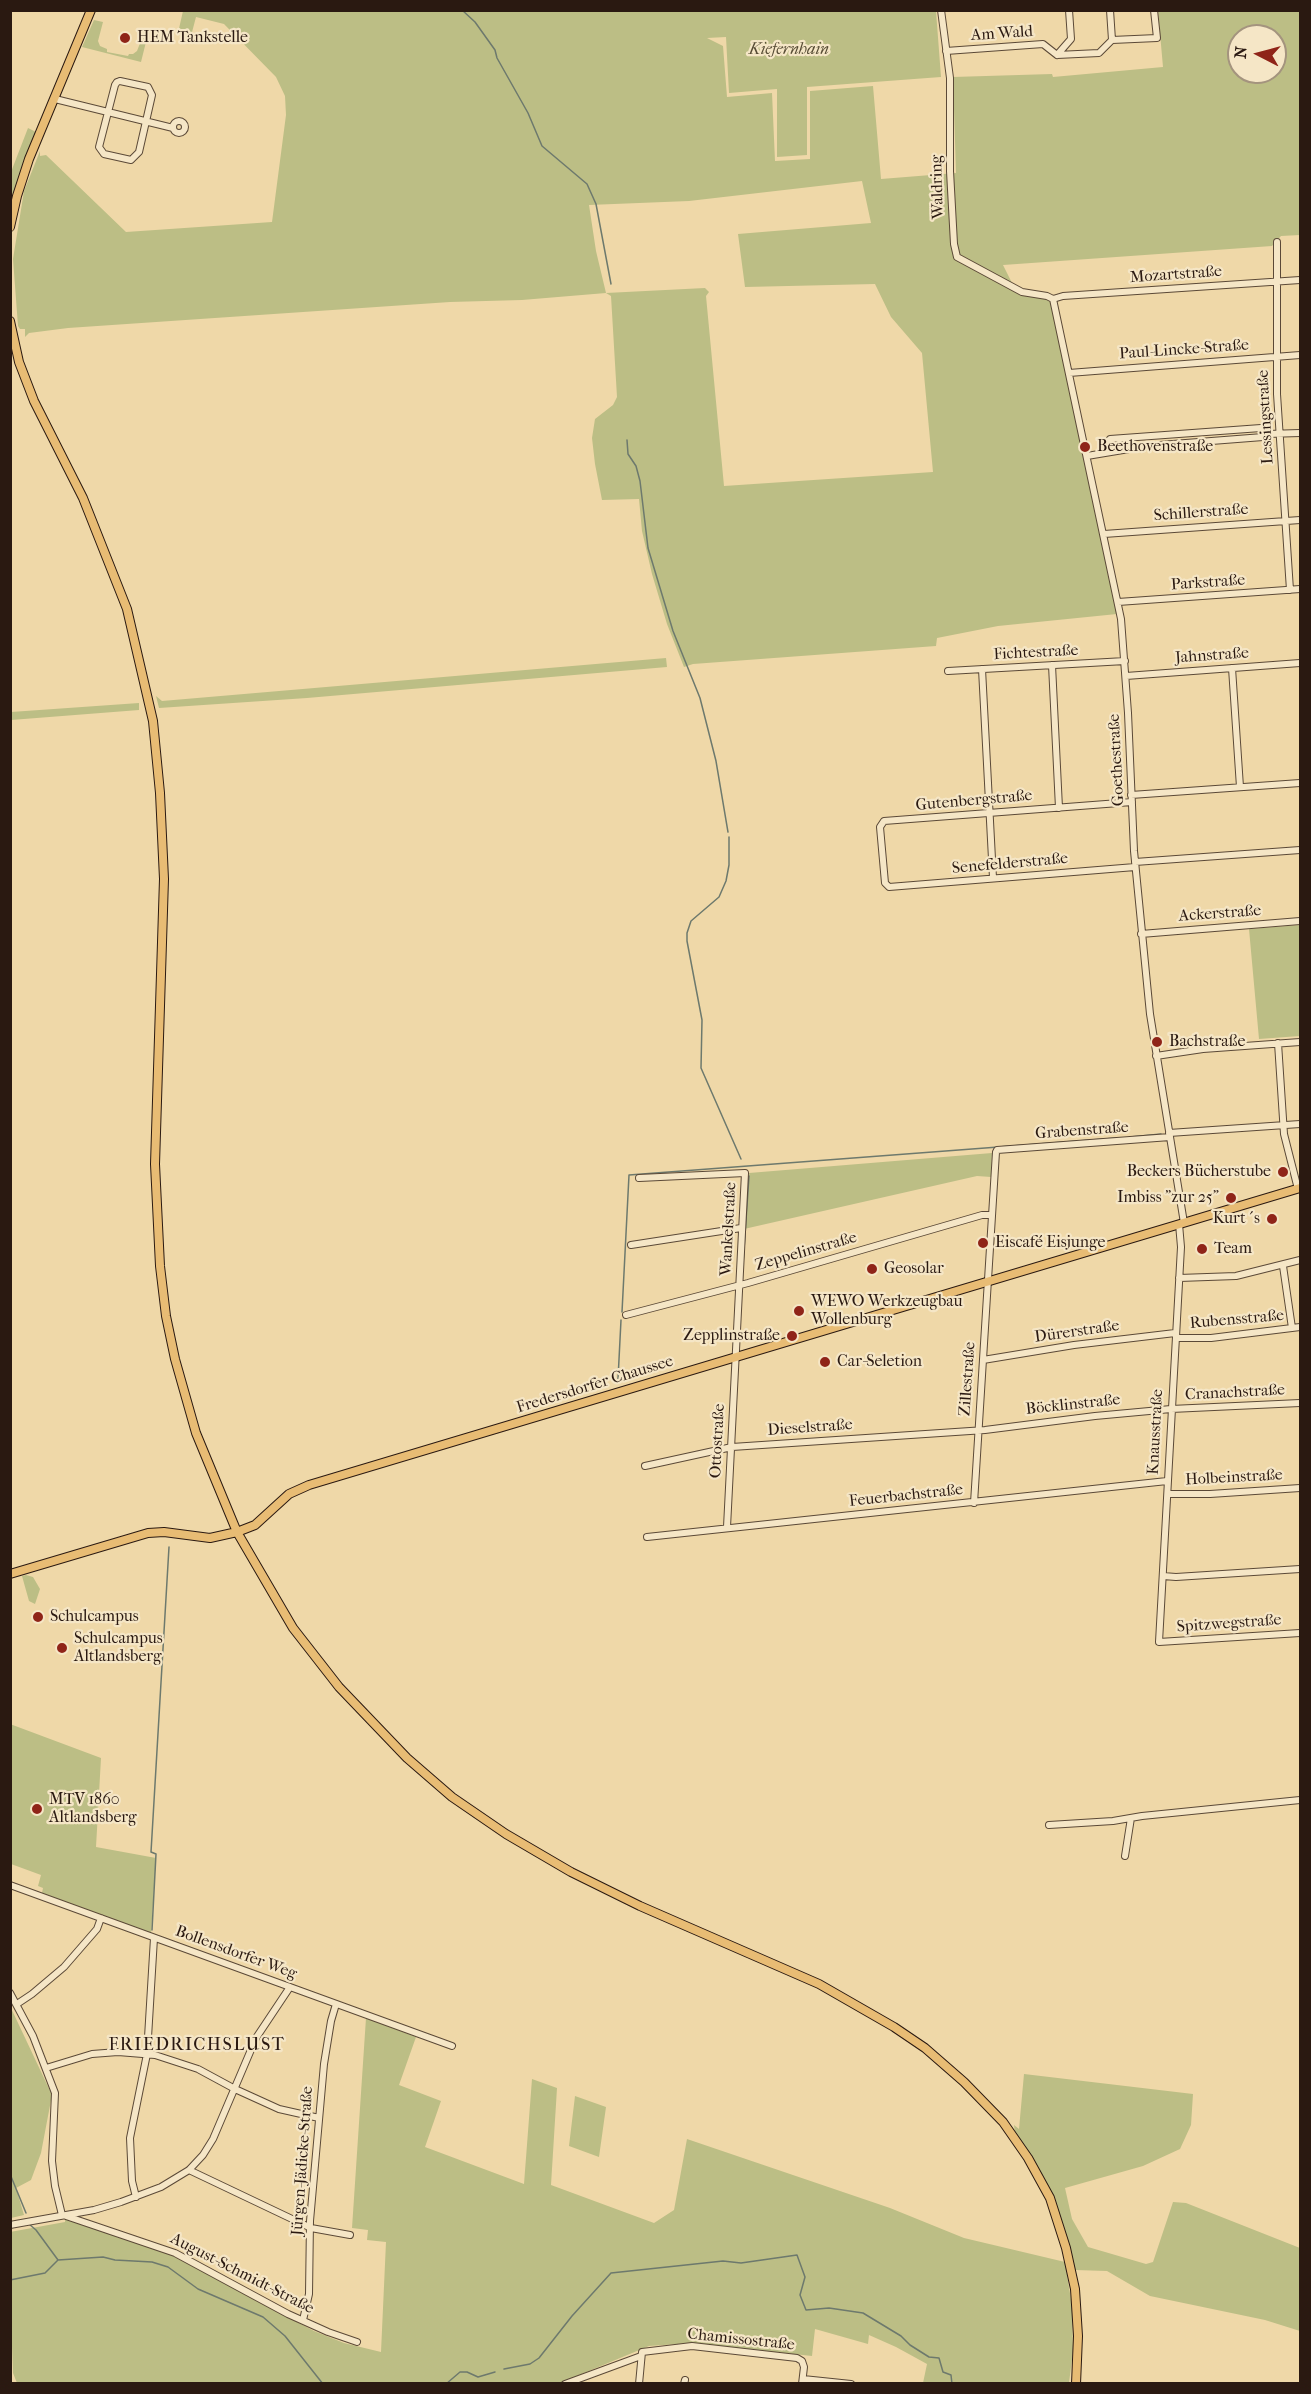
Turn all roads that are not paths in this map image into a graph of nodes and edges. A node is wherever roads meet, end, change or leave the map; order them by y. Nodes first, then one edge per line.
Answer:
1 (91, 10) edge
2 (941, 10) edge
3 (1069, 10) edge
4 (1110, 10) edge
5 (1154, 10) edge
6 (1112, 40) junction
7 (946, 51) junction
8 (1057, 55) junction
9 (55, 99) junction
10 (108, 112) junction
11 (146, 122) junction
12 (173, 128) dead end
13 (10, 227) edge
14 (1277, 242) dead end
15 (1300, 280) edge
16 (1277, 281) junction
17 (1053, 299) junction
18 (10, 321) edge
19 (11, 332) edge
20 (1300, 356) edge
21 (1277, 357) junction
22 (1069, 373) junction
23 (1300, 433) edge
24 (1267, 434) junction
25 (1280, 434) junction
26 (1108, 452) junction
27 (1087, 456) junction
28 (1300, 520) edge
29 (1285, 521) junction
30 (1104, 534) junction
31 (1300, 589) edge
32 (1290, 590) junction
33 (1118, 602) junction
34 (1125, 661) junction
35 (1300, 663) edge
36 (1052, 665) junction
37 (1232, 668) junction
38 (982, 669) junction
39 (948, 671) dead end
40 (1126, 675) junction
41 (1300, 783) edge
42 (1240, 787) junction
43 (1131, 798) junction
44 (1059, 808) junction
45 (988, 813) junction
46 (1300, 850) edge
47 (1135, 865) junction
48 (993, 878) junction
49 (886, 886) joint
50 (1300, 921) edge
51 (1142, 934) junction
52 (1300, 1042) edge
53 (1278, 1043) junction
54 (1156, 1056) junction
55 (1300, 1124) edge
56 (1284, 1125) junction
57 (1169, 1135) junction
58 (997, 1150) joint
59 (639, 1178) dead end
60 (1299, 1188) edge
61 (992, 1215) junction
62 (1182, 1224) junction
63 (741, 1228) junction
64 (631, 1245) dead end
65 (1300, 1260) edge
66 (1283, 1266) junction
67 (1179, 1278) junction
68 (989, 1281) junction
69 (739, 1285) junction
70 (626, 1315) dead end
71 (1300, 1327) edge
72 (1292, 1328) junction
73 (1176, 1336) junction
74 (735, 1357) junction
75 (983, 1360) junction
76 (1300, 1403) edge
77 (1171, 1409) junction
78 (979, 1430) junction
79 (732, 1447) junction
80 (645, 1466) dead end
81 (1167, 1481) junction
82 (1300, 1488) edge
83 (1168, 1494) junction
84 (974, 1503) junction
85 (727, 1527) junction
86 (237, 1532) junction
87 (647, 1537) dead end
88 (1300, 1569) edge
89 (10, 1574) edge
90 (1163, 1576) junction
91 (1300, 1633) edge
92 (1159, 1642) joint
93 (1300, 1800) edge
94 (1131, 1818) junction
95 (1049, 1825) dead end
96 (1125, 1856) dead end
97 (10, 1886) edge
98 (101, 1918) junction
99 (154, 1938) junction
100 (290, 1987) junction
101 (10, 1993) edge
102 (17, 2004) junction
103 (336, 2004) junction
104 (452, 2046) dead end
105 (147, 2054) junction
106 (46, 2068) junction
107 (235, 2089) junction
108 (319, 2118) junction
109 (189, 2170) junction
110 (136, 2197) junction
111 (63, 2215) junction
112 (10, 2225) edge
113 (311, 2228) junction
114 (350, 2235) dead end
115 (303, 2320) junction
116 (357, 2342) dead end
117 (641, 2354) junction
118 (803, 2381) edge
119 (565, 2384) edge
120 (639, 2384) edge
121 (851, 2384) edge
122 (1076, 2384) edge

1 - 9 main road
2 - 7 street, Waldring
3 - 8 street
4 - 6 street
5 - 6 street, Am Wald
6 - 8 street, Am Wald
7 - 8 street, Am Wald
7 - 17 street, Waldring
9 - 10 street
9 - 13 main road
10 - 11 street
10 - 11 street
10 - 11 street
11 - 12 street
14 - 16 street, Lessingstraße
15 - 16 street, Mozartstraße
16 - 17 street, Mozartstraße
16 - 21 street, Lessingstraße
17 - 22 street, Goethestraße
18 - 19 main road
19 - 86 main road
20 - 21 street, Paul-Lincke-Straße
21 - 22 street, Paul-Lincke-Straße
21 - 25 street, Lessingstraße
22 - 27 street, Goethestraße
23 - 25 street
24 - 25 street
24 - 26 street
24 - 26 street
25 - 29 street, Lessingstraße
26 - 27 street
27 - 30 street, Goethestraße
28 - 29 street, Schillerstraße
29 - 30 street, Schillerstraße
29 - 32 street, Lessingstraße
30 - 33 street, Goethestraße
31 - 32 street, Parkstraße
32 - 33 street, Parkstraße
33 - 34 street, Goethestraße
34 - 36 street, Fichtestraße
34 - 40 street, Goethestraße
35 - 37 street, Jahnstraße
36 - 38 street, Fichtestraße
36 - 44 street
37 - 40 street, Jahnstraße
37 - 42 street
38 - 39 street, Fichtestraße
38 - 45 street
40 - 43 street, Goethestraße
41 - 42 street, Gutenbergstraße
42 - 43 street, Gutenbergstraße
43 - 44 street, Gutenbergstraße
43 - 47 street, Goethestraße
44 - 45 street, Gutenbergstraße
45 - 48 street
45 - 49 street, Gutenbergstraße
46 - 47 street, Senefelderstraße
47 - 48 street, Senefelderstraße
47 - 51 street, Goethestraße
48 - 49 street, Senefelderstraße
50 - 51 street, Ackerstraße
51 - 54 street, Goethestraße
52 - 53 street
53 - 54 street
53 - 56 street
54 - 57 street, Goethestraße
55 - 56 street, Grabenstraße
56 - 57 street, Grabenstraße
56 - 60 street
57 - 58 street, Grabenstraße
57 - 62 street, Goethestraße
58 - 61 street, Zillestraße
59 - 63 street, Wankelstraße
60 - 62 main road, Fredersdorfer Chaussee
61 - 68 street, Zillestraße
61 - 69 street, Zeppelinstraße
62 - 67 street, Knausstraße
62 - 68 main road, Fredersdorfer Chaussee
63 - 64 street
63 - 69 street, Wankelstraße
65 - 66 street
66 - 67 street
66 - 72 street
67 - 73 street, Knausstraße
68 - 74 main road, Fredersdorfer Chaussee
68 - 75 street, Zillestraße
69 - 70 street, Zeppelinstraße
69 - 74 street, Wankelstraße
71 - 72 street, Rubensstraße
72 - 73 street, Rubensstraße
73 - 75 street, Dürerstraße
73 - 77 street, Knausstraße
74 - 79 street, Ottostraße
74 - 86 main road, Fredersdorfer Chaussee
75 - 78 street, Zillestraße
76 - 77 street, Cranachstraße
77 - 78 street, Böcklinstraße
77 - 81 street, Knausstraße
78 - 79 street, Dieselstraße
78 - 84 street, Zillestraße
79 - 80 street, Dieselstraße
79 - 85 street, Ottostraße
81 - 83 street, Knausstraße
81 - 84 street, Feuerbachstraße
82 - 83 street, Holbeinstraße
83 - 90 street, Knausstraße
84 - 85 street, Feuerbachstraße
85 - 87 street, Feuerbachstraße
86 - 89 main road, Fredersdorfer Chaussee
86 - 122 main road
88 - 90 street
90 - 92 street, Knausstraße
91 - 92 street, Spitzwegstraße
93 - 94 street
94 - 95 street
94 - 96 street
97 - 98 street, Bollensdorfer Weg
98 - 99 street, Bollensdorfer Weg
98 - 102 street
99 - 100 street, Bollensdorfer Weg
99 - 105 street
100 - 103 street, Bollensdorfer Weg
100 - 107 street
101 - 102 street
102 - 106 street
103 - 104 street, Bollensdorfer Weg
103 - 108 street, Jürgen-Jädicke-Straße
105 - 106 street
105 - 107 street
105 - 110 street
106 - 111 street
107 - 108 street
107 - 109 street
108 - 113 street, Jürgen-Jädicke-Straße
109 - 110 street
109 - 113 street
110 - 111 street
111 - 112 street
111 - 115 street, August-Schmidt-Straße
113 - 114 street
113 - 115 street, Jürgen-Jädicke-Straße
115 - 116 street, August-Schmidt-Straße
117 - 118 street, Chamissostraße
117 - 119 street, Chamissostraße
117 - 120 street
118 - 121 street

